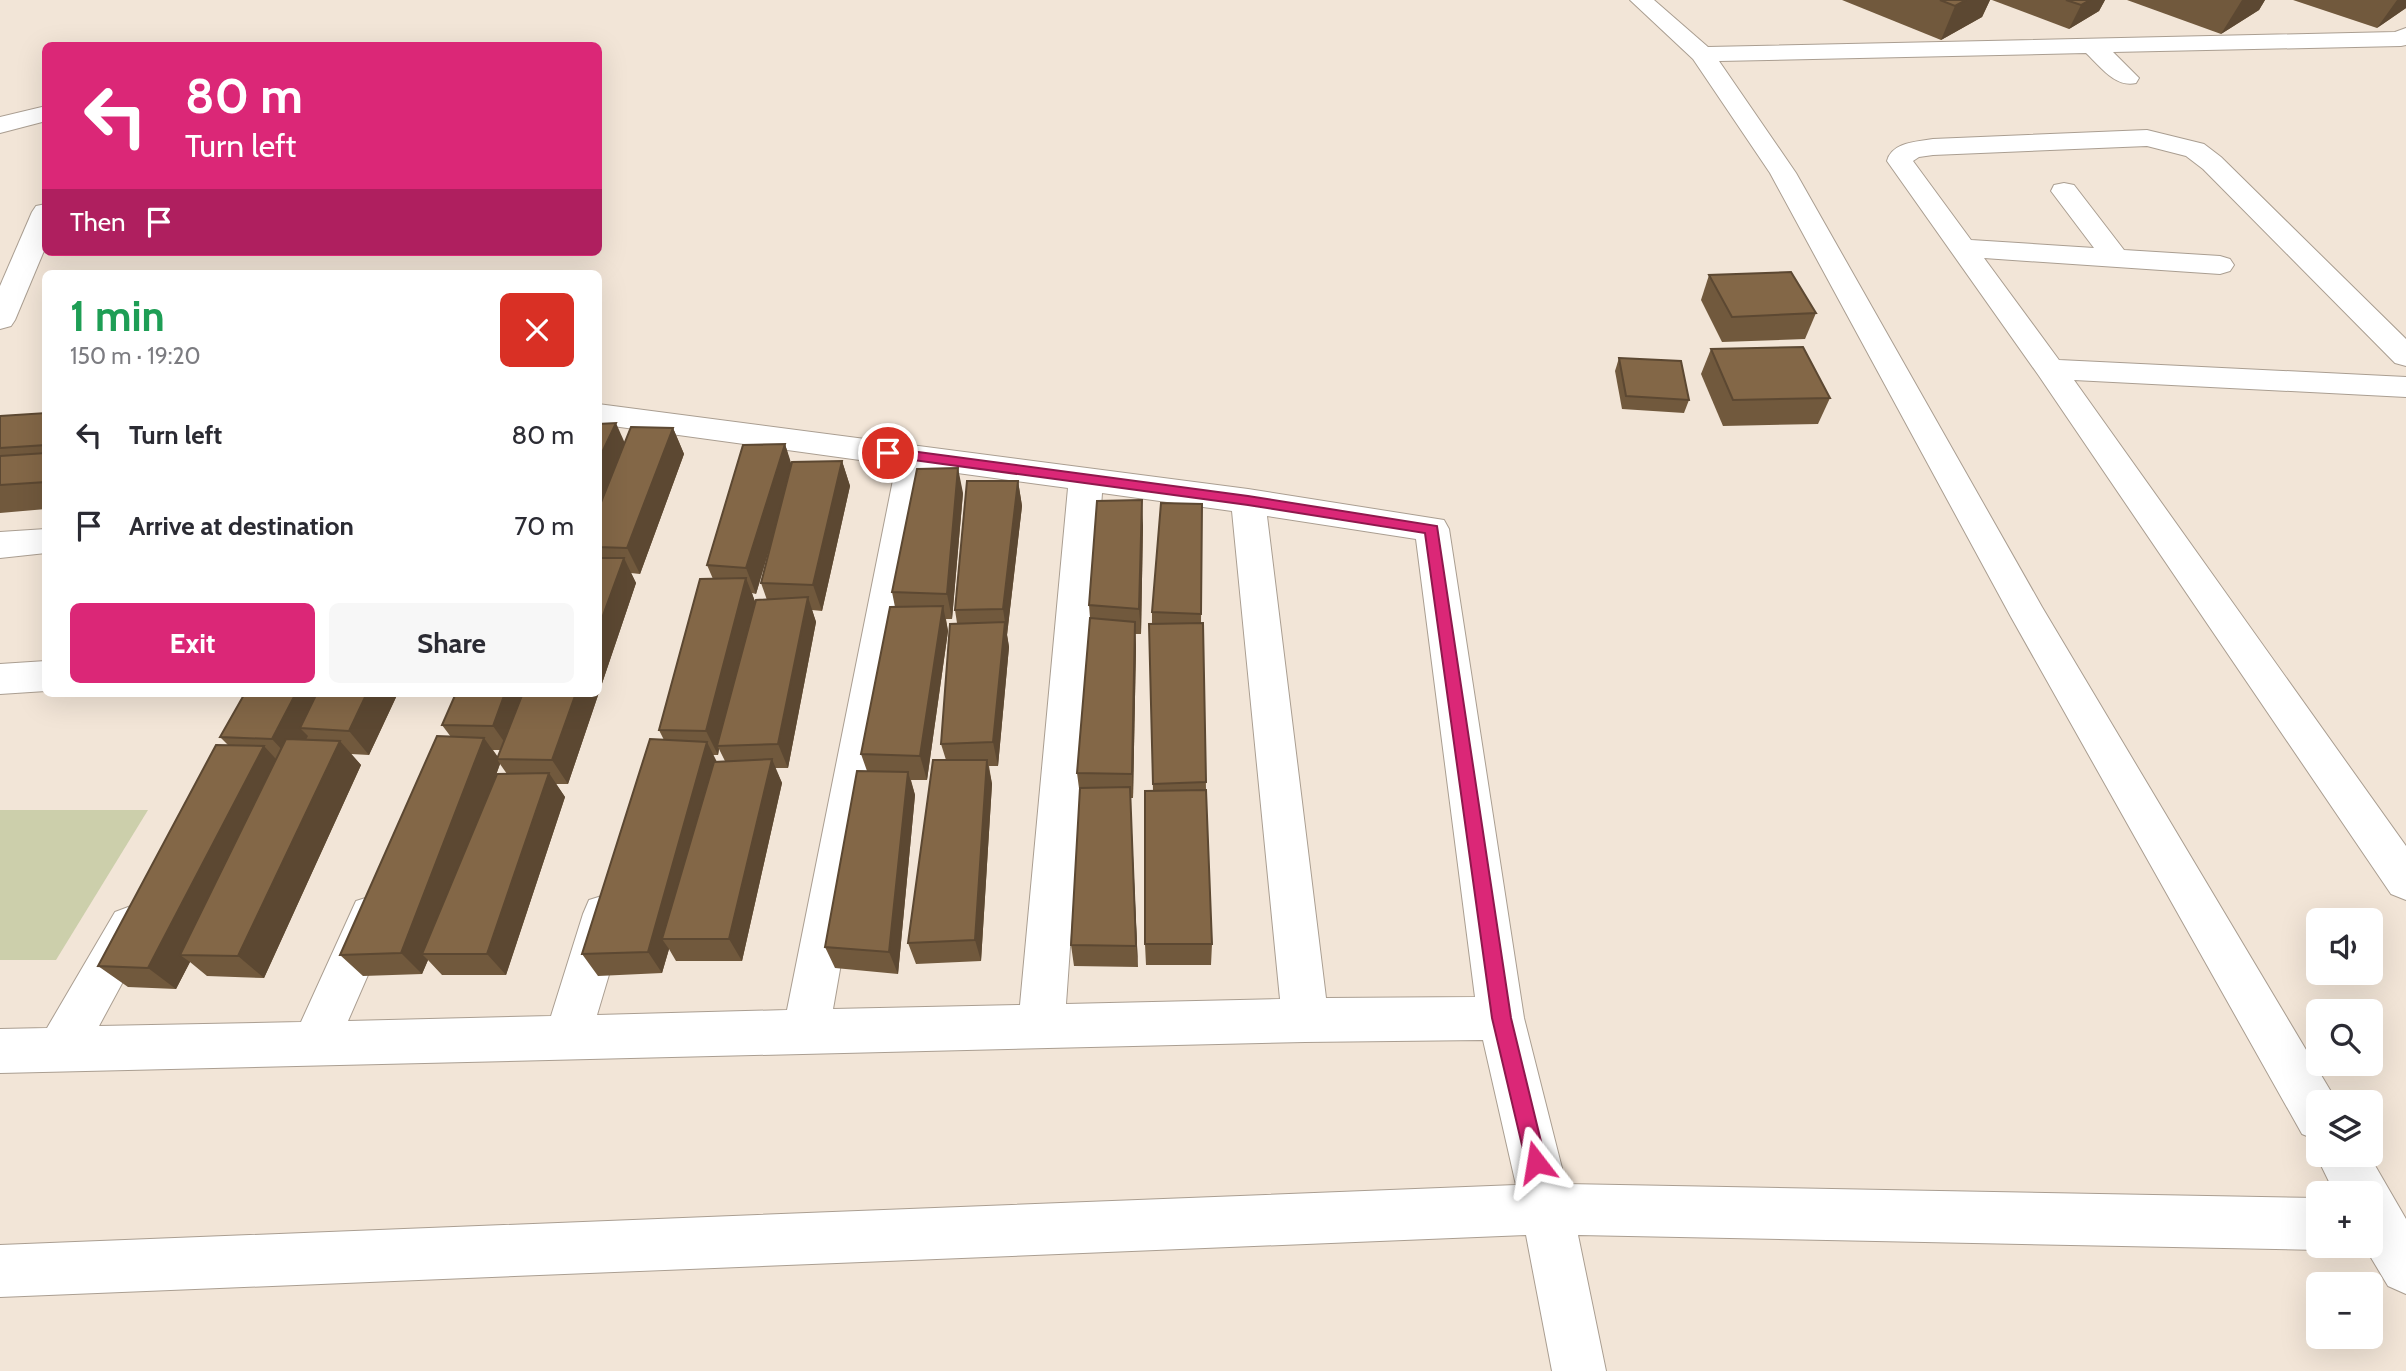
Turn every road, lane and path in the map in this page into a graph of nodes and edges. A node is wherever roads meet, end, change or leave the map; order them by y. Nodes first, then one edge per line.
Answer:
1 (1641, 0) edge
2 (2240, 22) dead end
3 (1962, 28) dead end
4 (2406, 35) edge
5 (2095, 36) junction
6 (2296, 41) junction
7 (2003, 49) junction
8 (1702, 54) junction
9 (2127, 78) dead end
10 (42, 114) edge
11 (0, 125) edge
12 (2064, 191) dead end
13 (42, 221) edge
14 (1962, 248) junction
15 (2115, 257) junction
16 (2220, 265) dead end
17 (0, 320) edge
18 (2406, 356) edge
19 (2050, 369) junction
20 (2406, 387) edge
21 (602, 415) edge
22 (756, 435) junction
23 (914, 456) junction
24 (744, 474) edge
25 (1086, 479) junction
26 (1248, 501) junction
27 (42, 541) edge
28 (0, 545) edge
29 (42, 676) edge
30 (0, 679) edge
31 (616, 880) edge
32 (387, 881) edge
33 (2406, 881) edge
34 (148, 895) edge
35 (1501, 1018) junction
36 (1305, 1020) junction
37 (1041, 1027) junction
38 (806, 1032) junction
39 (567, 1038) junction
40 (314, 1044) junction
41 (60, 1049) junction
42 (0, 1051) edge
43 (2306, 1095) edge
44 (1547, 1209) junction
45 (2306, 1224) edge
46 (2383, 1231) edge
47 (2406, 1268) edge
48 (0, 1271) edge
49 (1579, 1371) edge

1 - 8 street
2 - 6 street
3 - 7 street
4 - 6 street
5 - 6 street
5 - 7 street
5 - 9 street
7 - 8 street
8 - 43 street
10 - 11 street
12 - 15 street
13 - 17 street
14 - 15 street
14 - 18 street
14 - 19 street
15 - 16 street
19 - 20 street
19 - 33 street
21 - 22 street
22 - 23 street
22 - 24 street
23 - 25 street
23 - 38 street
25 - 26 street
25 - 37 street
26 - 35 street
26 - 36 street
27 - 28 street
29 - 30 street
31 - 39 street
32 - 40 street
34 - 41 street
35 - 36 street
35 - 44 street
36 - 37 street
37 - 38 street
38 - 39 street
39 - 40 street
40 - 41 street
41 - 42 street
44 - 45 street
44 - 48 street
44 - 49 street
46 - 47 street

